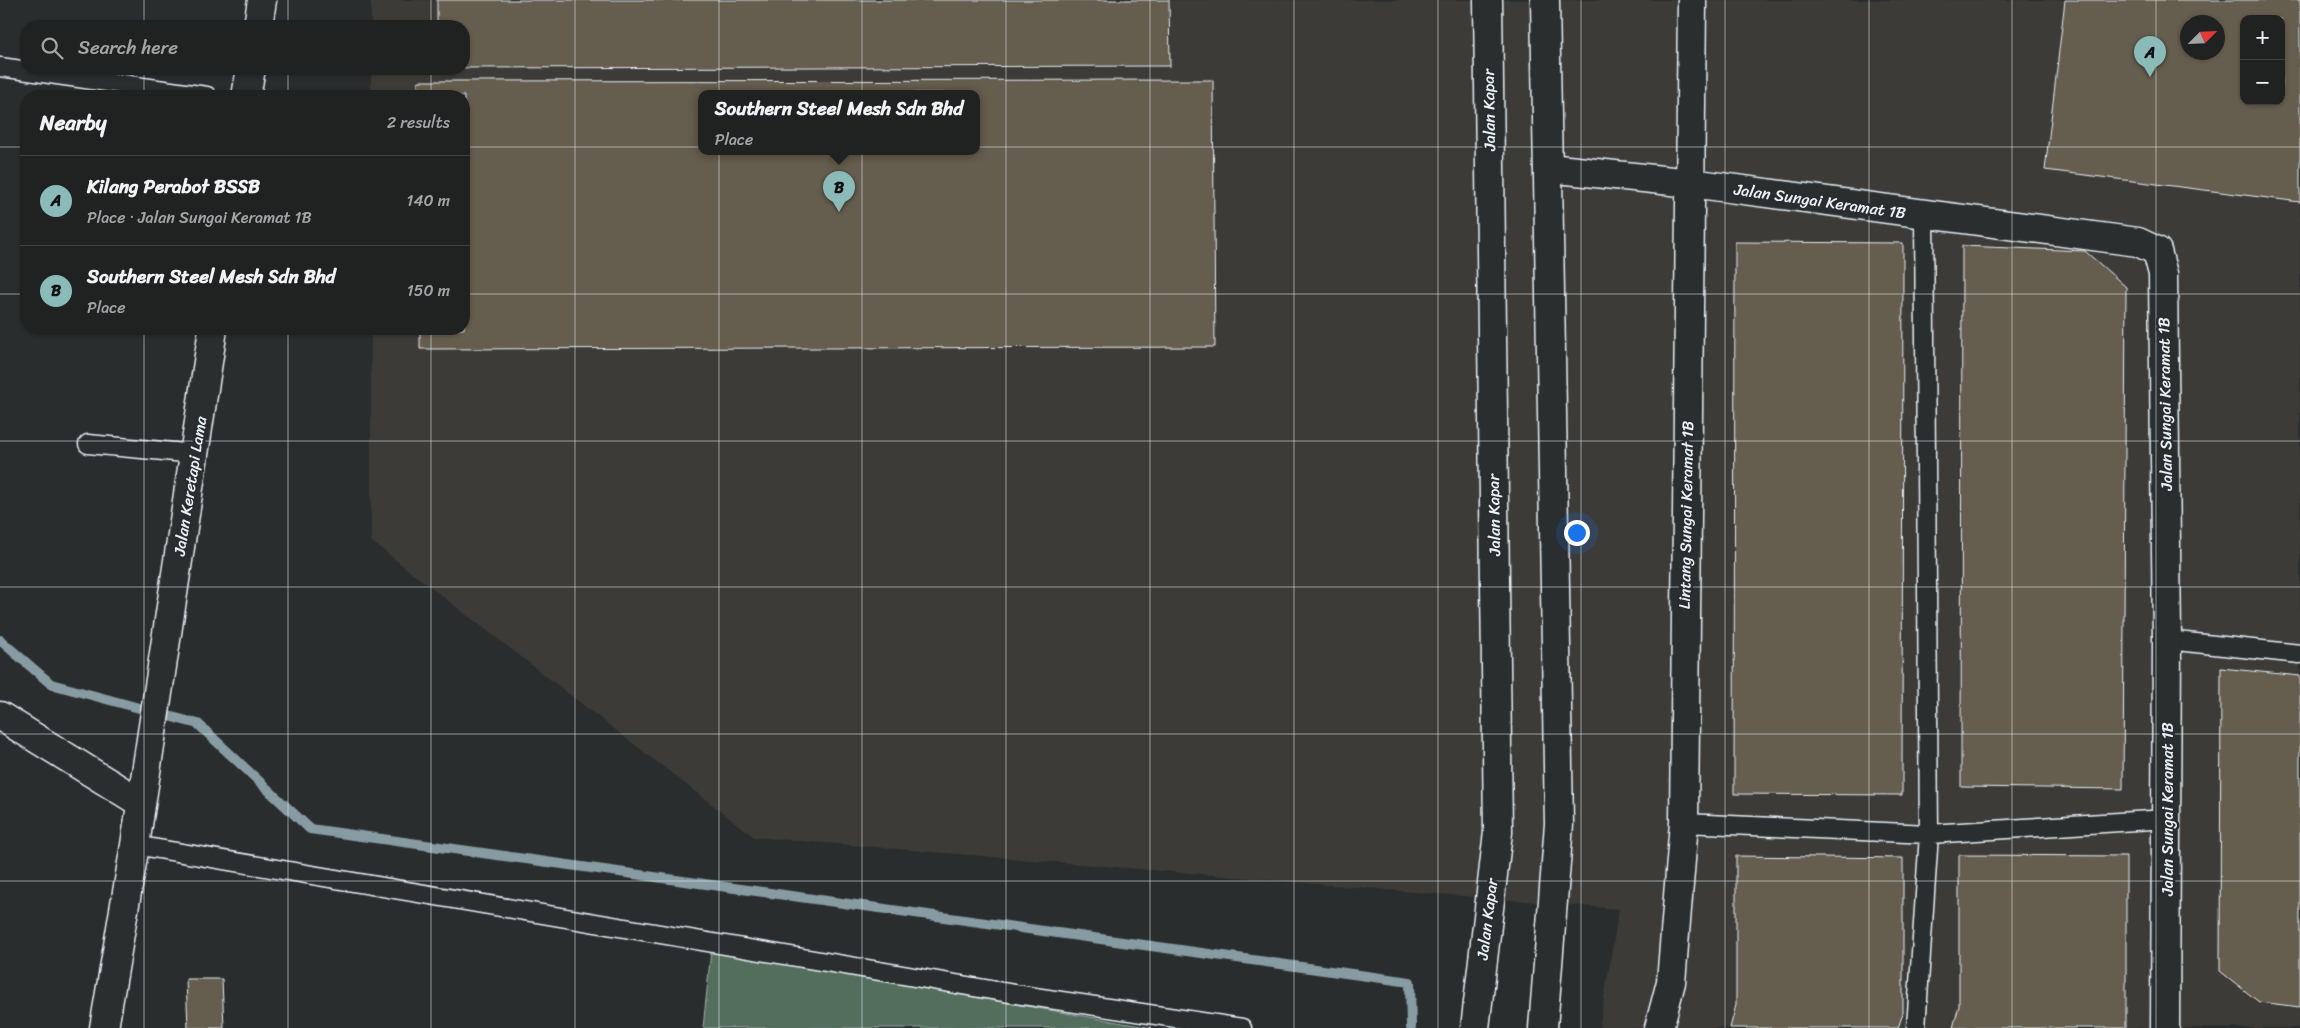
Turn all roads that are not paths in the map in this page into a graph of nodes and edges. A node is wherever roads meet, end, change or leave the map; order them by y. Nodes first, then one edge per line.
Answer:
1 (262, 0) edge
2 (1488, 0) edge
3 (1545, 0) edge
4 (1692, 0) edge
5 (259, 20) edge
6 (0, 67) edge
7 (20, 70) edge
8 (57, 75) edge
9 (249, 75) edge
10 (164, 90) edge
11 (247, 90) edge
12 (1548, 168) junction
13 (1692, 183) junction
14 (1924, 215) junction
15 (212, 335) edge
16 (88, 444) dead end
17 (196, 454) junction
18 (2167, 640) junction
19 (2300, 654) edge
20 (0, 716) edge
21 (142, 803) junction
22 (2167, 819) junction
23 (1684, 823) junction
24 (1929, 834) junction
25 (135, 845) junction
26 (104, 1028) edge
27 (1242, 1028) edge
28 (1475, 1028) edge
29 (1543, 1028) edge
30 (1659, 1028) edge
31 (1916, 1028) edge
32 (2165, 1028) edge

1 - 5 main road
2 - 28 main road, Jalan Kapar
3 - 12 main road
4 - 13 main road, Lintang Sungai Keramat 1B
6 - 7 lane
8 - 10 lane
9 - 11 main road
12 - 13 main road, Jalan Sungai Keramat 1B
12 - 29 main road
13 - 14 main road, Jalan Sungai Keramat 1B
13 - 23 main road, Lintang Sungai Keramat 1B
14 - 18 main road, Jalan Sungai Keramat 1B
14 - 24 lane
15 - 17 main road, Jalan Keretapi Lama
16 - 17 lane
17 - 21 main road, Jalan Keretapi Lama
18 - 19 lane
18 - 22 main road, Jalan Sungai Keramat 1B
20 - 21 main road
21 - 25 main road
22 - 24 lane
22 - 32 main road, Jalan Sungai Keramat 1B
23 - 24 lane
23 - 30 main road, Lintang Sungai Keramat 1B
24 - 31 lane
25 - 26 main road
25 - 27 lane

